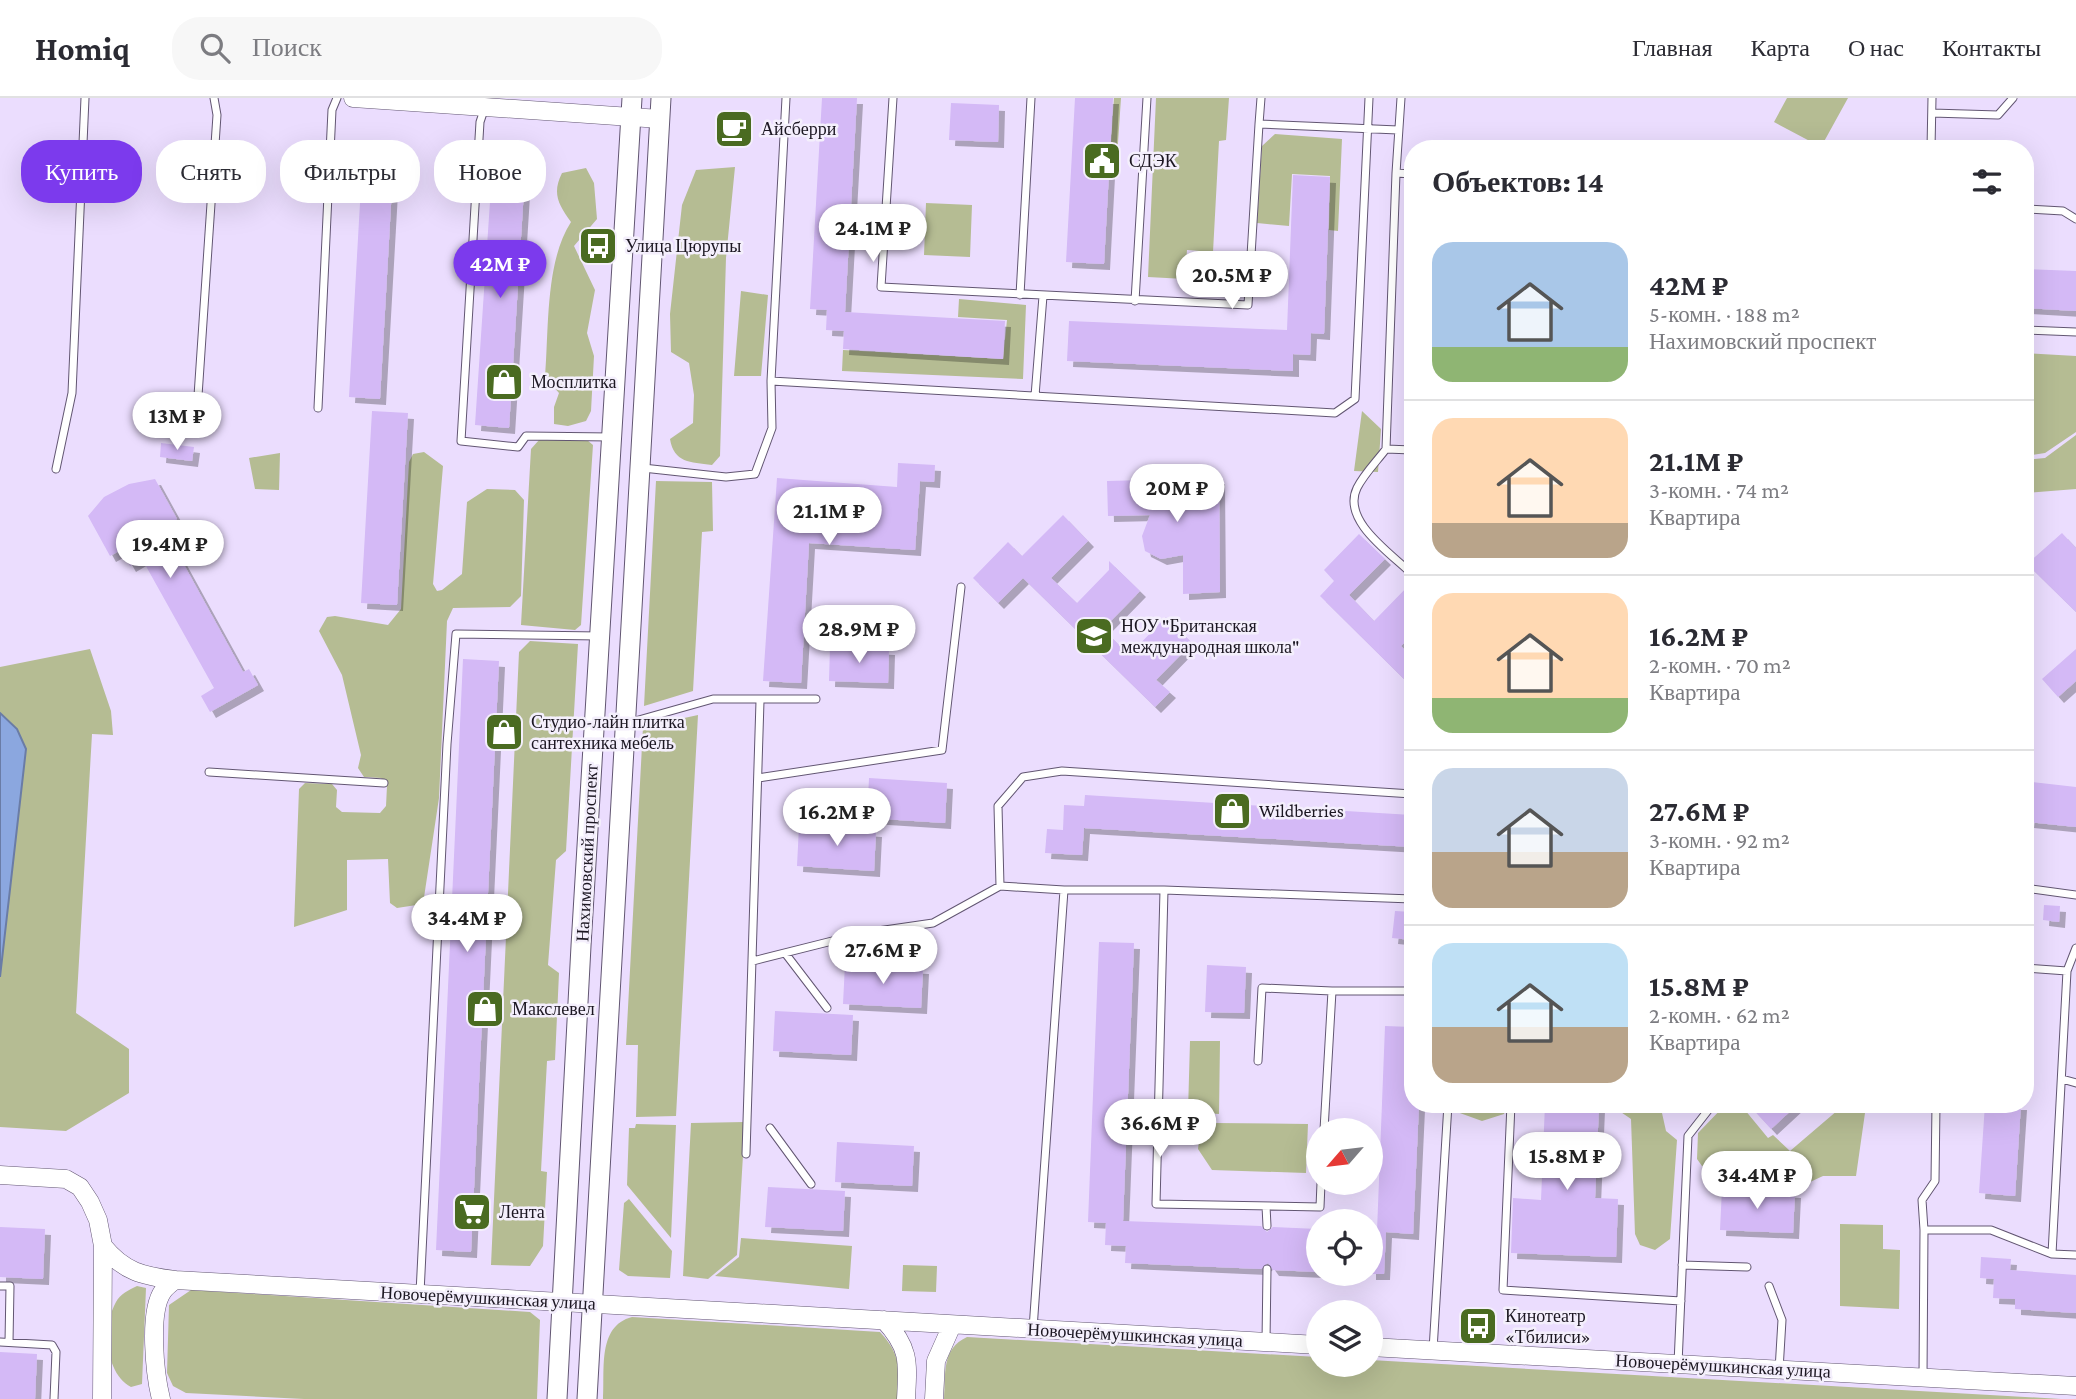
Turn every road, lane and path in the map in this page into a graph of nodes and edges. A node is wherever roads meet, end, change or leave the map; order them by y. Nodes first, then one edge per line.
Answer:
1 (85, 98) edge
2 (214, 98) edge
3 (337, 98) edge
4 (354, 98) edge
5 (661, 98) edge
6 (786, 98) edge
7 (893, 98) edge
8 (1031, 98) edge
9 (1147, 98) edge
10 (1261, 98) edge
11 (1369, 98) edge
12 (1401, 98) edge
13 (1932, 98) edge
14 (2013, 98) edge
15 (563, 105) edge
16 (485, 107) junction
17 (631, 107) edge
18 (1931, 113) junction
19 (660, 119) junction
20 (1259, 124) junction
21 (1366, 129) junction
22 (1398, 130) junction
23 (1931, 140) edge
24 (1396, 173) junction
25 (1404, 174) edge
26 (2034, 209) edge
27 (2076, 219) edge
28 (1020, 295) junction
29 (1043, 296) junction
30 (1135, 301) junction
31 (2034, 330) edge
32 (2076, 332) edge
33 (771, 382) junction
34 (198, 396) dead end
35 (1035, 396) junction
36 (318, 408) dead end
37 (612, 438) junction
38 (1386, 449) junction
39 (1404, 450) edge
40 (639, 468) junction
41 (56, 469) dead end
42 (1404, 566) edge
43 (961, 587) dead end
44 (600, 636) junction
45 (816, 699) dead end
46 (760, 701) junction
47 (624, 723) junction
48 (209, 772) dead end
49 (758, 778) junction
50 (384, 783) dead end
51 (1404, 793) edge
52 (1000, 886) junction
53 (2034, 889) edge
54 (1064, 890) junction
55 (1164, 890) junction
56 (2076, 895) edge
57 (1404, 898) edge
58 (2076, 948) edge
59 (785, 953) junction
60 (753, 961) junction
61 (2034, 969) edge
62 (2067, 971) junction
63 (1332, 991) junction
64 (1404, 991) edge
65 (827, 1008) dead end
66 (1258, 1061) dead end
67 (2062, 1079) junction
68 (2076, 1083) edge
69 (1447, 1113) edge
70 (1511, 1113) edge
71 (1706, 1113) edge
72 (1936, 1113) edge
73 (1325, 1118) edge
74 (770, 1128) dead end
75 (746, 1154) dead end
76 (0, 1175) edge
77 (811, 1184) dead end
78 (1320, 1195) edge
79 (1266, 1206) junction
80 (1267, 1226) dead end
81 (1924, 1230) junction
82 (103, 1246) junction
83 (2052, 1254) junction
84 (2076, 1255) edge
85 (1682, 1265) junction
86 (1747, 1267) dead end
87 (1267, 1269) dead end
88 (175, 1279) junction
89 (0, 1286) edge
90 (1769, 1286) dead end
91 (420, 1294) junction
92 (1681, 1301) junction
93 (562, 1302) junction
94 (592, 1304) junction
95 (884, 1320) junction
96 (952, 1325) junction
97 (1033, 1329) junction
98 (4, 1342) edge
99 (1266, 1342) junction
100 (1306, 1344) edge
101 (1383, 1349) edge
102 (1433, 1351) junction
103 (1678, 1364) junction
104 (1779, 1370) junction
105 (1923, 1377) junction
106 (2076, 1385) edge
107 (54, 1399) edge
108 (102, 1399) edge
109 (161, 1399) edge
110 (557, 1399) edge
111 (587, 1399) edge
112 (906, 1399) edge
113 (934, 1399) edge

1 - 41 lane
2 - 34 lane
3 - 36 lane
4 - 16 street
5 - 19 main road, Нахимовский проспект
6 - 33 lane
7 - 28 lane
8 - 28 lane
9 - 30 lane
10 - 20 lane
11 - 21 lane
12 - 22 lane
13 - 18 lane
14 - 18 lane
15 - 16 street
15 - 17 street
16 - 37 lane
17 - 19 street
17 - 37 main road, Нахимовский проспект
18 - 23 lane
19 - 40 main road, Нахимовский проспект
20 - 21 lane
20 - 30 lane
21 - 22 lane
21 - 35 lane
22 - 24 lane
24 - 25 lane
24 - 38 lane
26 - 27 lane
28 - 29 lane
29 - 30 lane
29 - 35 lane
31 - 32 lane
33 - 35 lane
33 - 40 lane
37 - 44 main road, Нахимовский проспект
38 - 39 lane
38 - 42 lane
40 - 47 main road, Нахимовский проспект
43 - 49 lane
44 - 91 lane
44 - 93 main road, Нахимовский проспект
45 - 46 lane
46 - 47 lane
46 - 49 lane
47 - 94 main road, Нахимовский проспект
48 - 50 lane
49 - 60 lane
51 - 52 lane
52 - 54 lane
52 - 59 lane
53 - 56 lane
54 - 55 lane
54 - 97 lane
55 - 57 lane
55 - 79 lane
58 - 62 lane
59 - 60 lane
59 - 65 lane
60 - 75 lane
61 - 62 lane
62 - 67 lane
63 - 64 lane
63 - 66 lane
63 - 73 lane
67 - 68 lane
67 - 83 lane
69 - 102 lane
70 - 92 lane
71 - 85 lane
72 - 81 lane
74 - 77 lane
76 - 82 street
78 - 79 lane
79 - 80 lane
81 - 83 lane
81 - 105 lane
82 - 88 street, Новочерёмушкинская улица
82 - 108 street
83 - 84 lane
85 - 86 lane
85 - 92 lane
87 - 99 lane
88 - 91 street, Новочерёмушкинская улица
88 - 109 street
89 - 98 lane
90 - 104 lane
91 - 93 street, Новочерёмушкинская улица
92 - 103 lane
93 - 94 street, Новочерёмушкинская улица
93 - 110 main road, Нахимовский проспект
94 - 95 street, Новочерёмушкинская улица
94 - 111 main road, Нахимовский проспект
95 - 96 street, Новочерёмушкинская улица
95 - 112 street
96 - 97 street, Новочерёмушкинская улица
96 - 113 street
97 - 99 street, Новочерёмушкинская улица
98 - 107 lane
99 - 100 street, Новочерёмушкинская улица
101 - 102 street, Новочерёмушкинская улица
102 - 103 street, Новочерёмушкинская улица
103 - 104 street, Новочерёмушкинская улица
104 - 105 street, Новочерёмушкинская улица
105 - 106 street, Новочерёмушкинская улица

